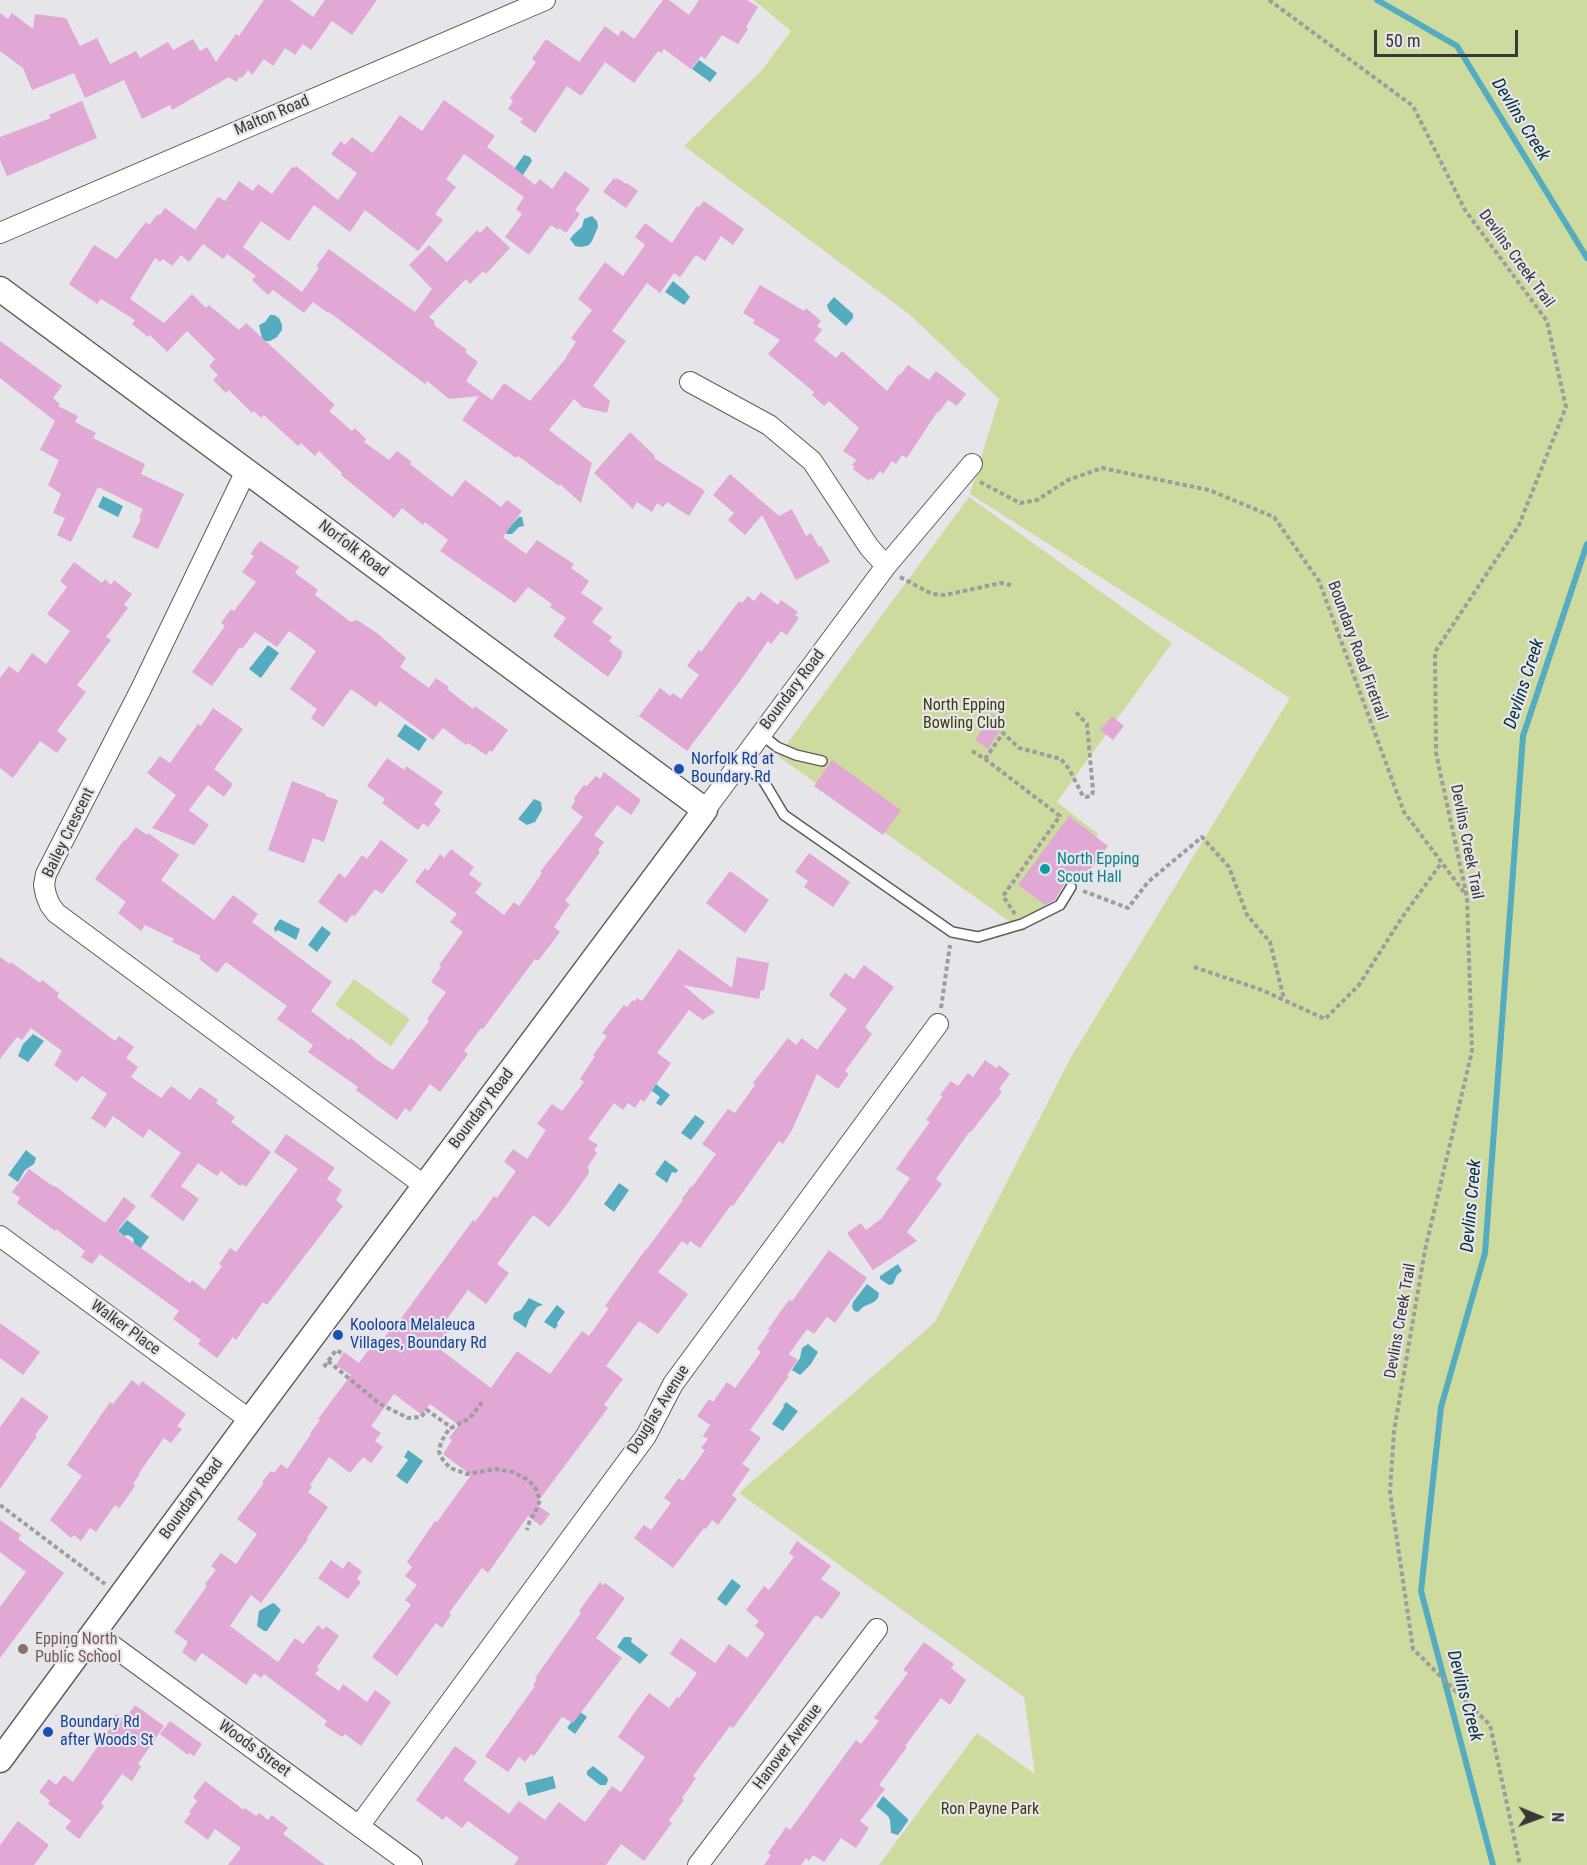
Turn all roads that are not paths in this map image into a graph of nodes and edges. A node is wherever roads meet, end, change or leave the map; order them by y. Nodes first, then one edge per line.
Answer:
1 (545, 0) edge
2 (0, 233) edge
3 (0, 289) edge
4 (690, 382) dead end
5 (967, 469) road end
6 (246, 471) junction
7 (884, 567) junction
8 (760, 734) junction
9 (822, 761) dead end
10 (739, 763) junction
11 (705, 810) junction
12 (1071, 887) road end
13 (938, 1024) road end
14 (425, 1186) junction
15 (0, 1236) edge
16 (250, 1420) junction
17 (877, 1629) dead end
18 (95, 1633) junction
19 (0, 1760) edge
20 (359, 1826) junction
21 (412, 1865) edge
22 (698, 1865) edge

1 - 2 street, Malton Road
3 - 6 street, Norfolk Road
4 - 7 street
5 - 7 street, Boundary Road
6 - 11 street, Norfolk Road
6 - 14 street, Bailey Crescent
7 - 8 street, Boundary Road
8 - 9 lane
8 - 10 street, Boundary Road
10 - 11 street, Boundary Road
10 - 12 lane
11 - 14 street, Boundary Road
13 - 20 street, Douglas Avenue
14 - 16 street, Boundary Road
15 - 16 street, Walker Place
16 - 18 street, Boundary Road
17 - 22 street, Hanover Avenue
18 - 19 street, Boundary Road
18 - 20 street, Woods Street
20 - 21 street, Woods Street

